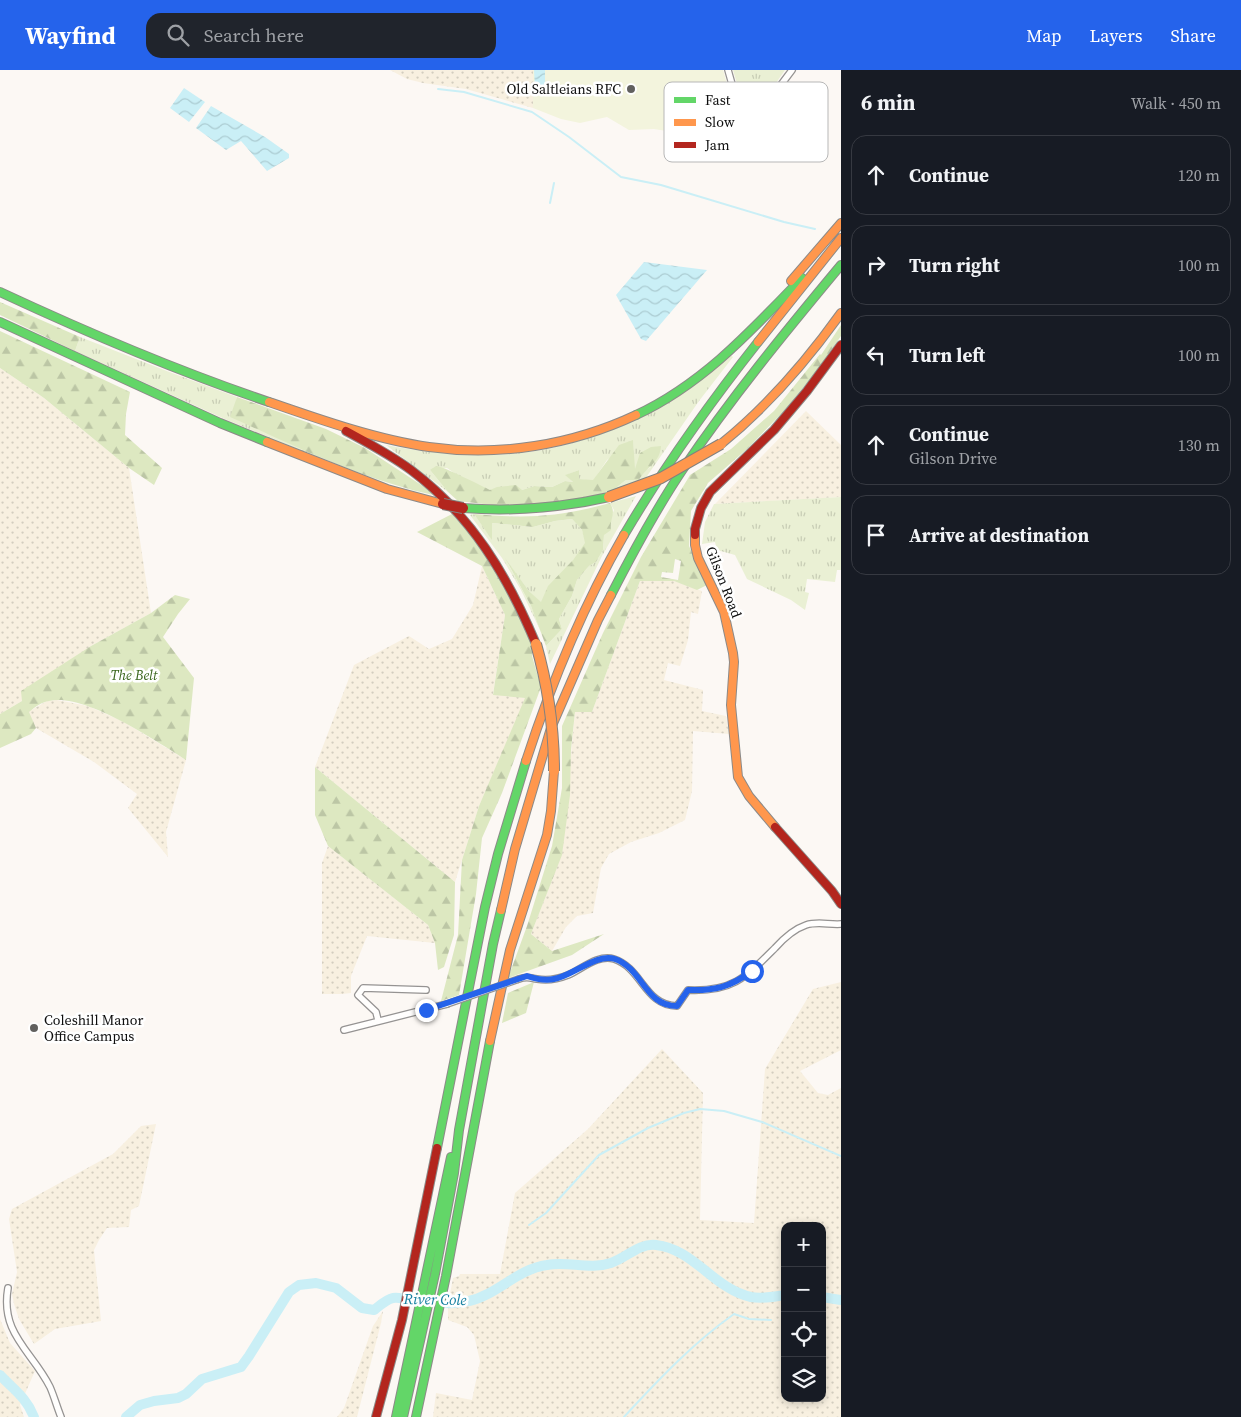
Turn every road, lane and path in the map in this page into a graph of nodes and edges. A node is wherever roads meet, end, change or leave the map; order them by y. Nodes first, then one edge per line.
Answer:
1 (792, 70) edge
2 (783, 82) edge
3 (841, 223) edge
4 (841, 238) edge
5 (841, 265) edge
6 (0, 292) edge
7 (841, 313) edge
8 (0, 322) edge
9 (841, 345) edge
10 (713, 364) junction
11 (297, 411) junction
12 (841, 904) edge
13 (841, 924) edge
14 (426, 990) dead end
15 (378, 1020) junction
16 (344, 1030) dead end
17 (435, 1274) junction
18 (8, 1288) dead end
19 (425, 1325) junction
20 (60, 1417) edge
21 (376, 1417) edge
22 (394, 1417) edge
23 (403, 1417) edge
24 (416, 1417) edge

1 - 2 street
3 - 10 main road
4 - 10 main road
4 - 21 main road
5 - 17 main road
6 - 11 main road
7 - 8 main road, bridge
9 - 12 main road, Gilson Road
10 - 11 main road
11 - 17 main road, bridge
13 - 15 street, bridge
14 - 15 street
15 - 16 street
17 - 19 main road
18 - 20 street
19 - 22 main road
19 - 23 main road
19 - 24 main road

